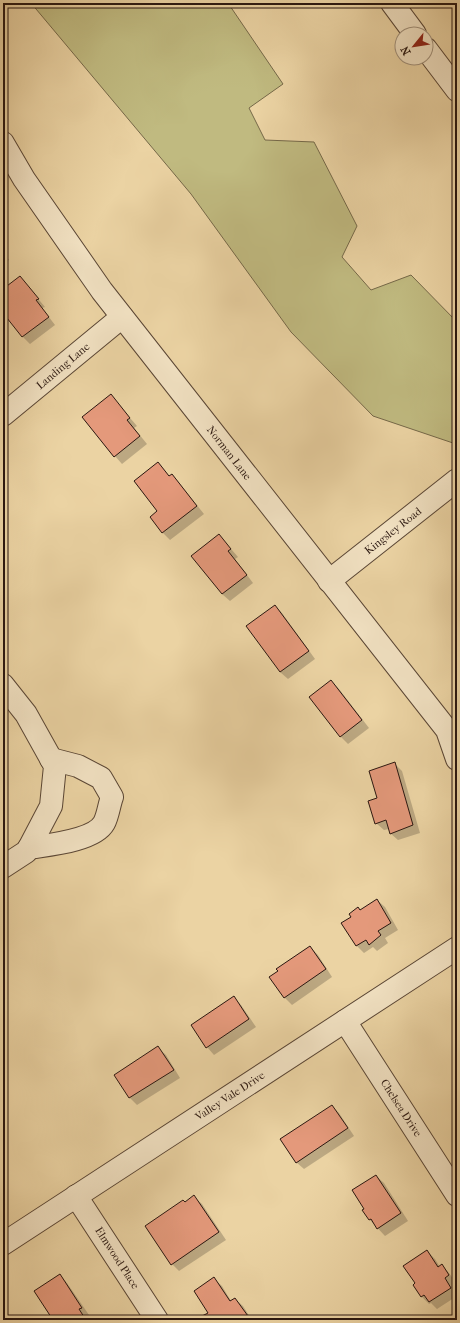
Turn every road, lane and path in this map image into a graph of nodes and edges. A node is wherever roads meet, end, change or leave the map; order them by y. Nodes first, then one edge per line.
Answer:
1 (392, 3) edge
2 (409, 26) edge
3 (434, 60) edge
4 (457, 90) edge
5 (3, 143) edge
6 (122, 317) junction
7 (3, 415) edge
8 (457, 480) edge
9 (329, 581) junction
10 (3, 686) edge
11 (51, 758) junction
12 (457, 759) edge
13 (29, 848) junction
14 (3, 866) edge
15 (457, 948) edge
16 (345, 1021) junction
17 (457, 1195) edge
18 (76, 1196) junction
19 (3, 1244) edge
20 (157, 1320) edge

1 - 2 street
3 - 4 street
5 - 6 street, Norman Lane
6 - 7 street, Landing Lane
6 - 9 street, Norman Lane
8 - 9 street, Kingsley Road
9 - 12 street, Norman Lane
10 - 11 street
11 - 13 street
11 - 13 street
13 - 14 street
15 - 16 street, Valley Vale Drive
16 - 17 street, Chelsea Drive
16 - 18 street, Valley Vale Drive
18 - 19 street, Valley Vale Drive
18 - 20 street, Elmwood Place

